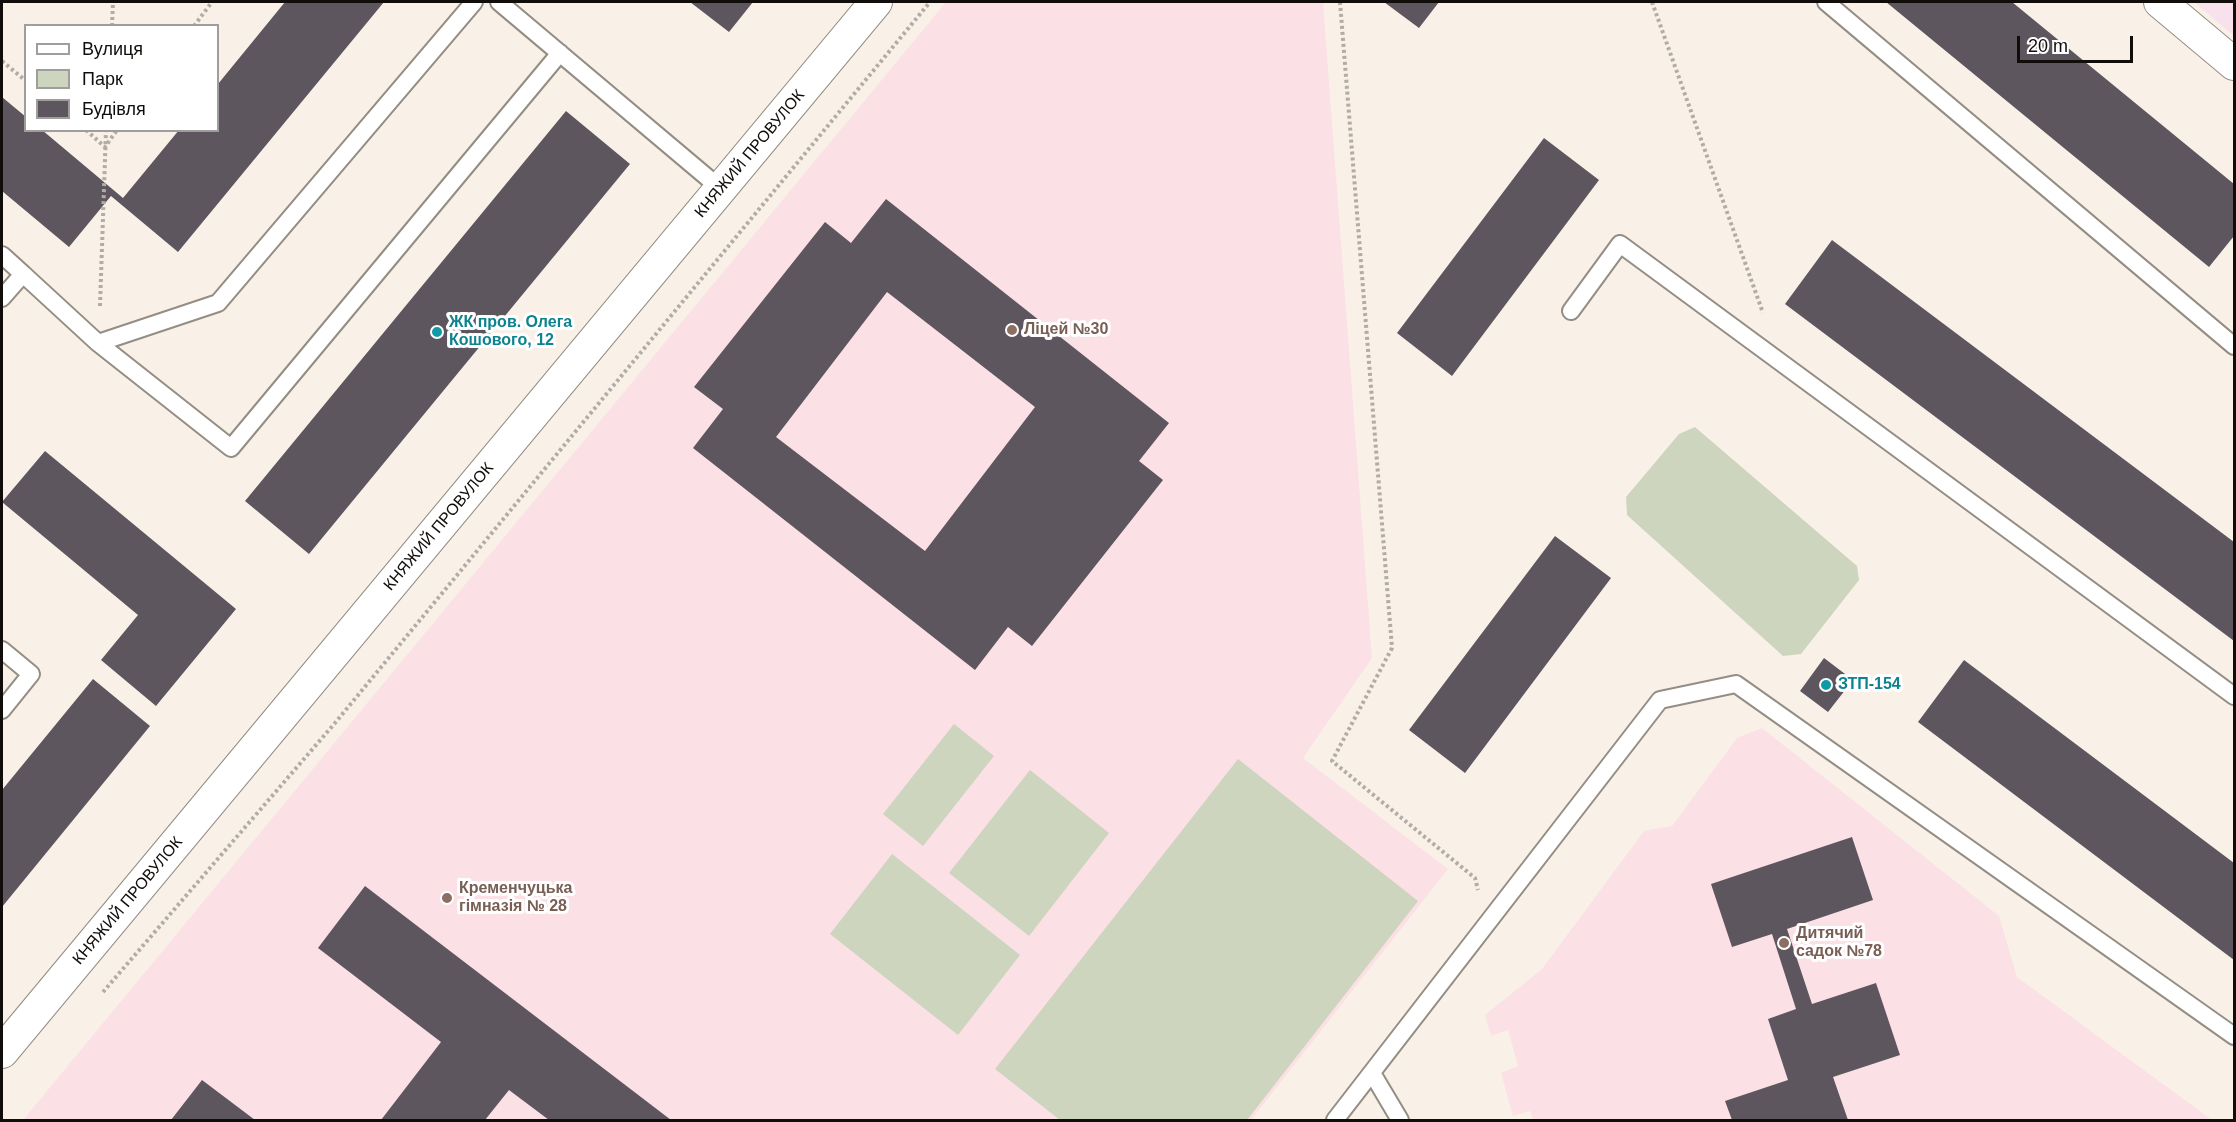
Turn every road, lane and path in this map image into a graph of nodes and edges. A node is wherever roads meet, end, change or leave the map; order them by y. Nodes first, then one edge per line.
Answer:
1 (113, 2) edge
2 (212, 2) edge
3 (474, 2) edge
4 (499, 2) edge
5 (876, 2) edge
6 (930, 2) edge
7 (1340, 2) edge
8 (1652, 2) edge
9 (1826, 2) edge
10 (2160, 2) edge
11 (112, 24) edge
12 (196, 24) edge
13 (560, 53) junction
14 (2, 61) edge
15 (2235, 64) edge
16 (24, 79) edge
17 (88, 132) edge
18 (106, 132) edge
19 (116, 132) edge
20 (105, 147) junction
21 (721, 189) junction
22 (2, 255) edge
23 (23, 274) junction
24 (2, 298) edge
25 (1571, 311) dead end
26 (98, 343) junction
27 (2235, 346) edge
28 (1780, 362) junction
29 (2, 650) edge
30 (2235, 696) edge
31 (2, 710) edge
32 (1485, 927) junction
33 (103, 992) dead end
34 (2235, 1036) edge
35 (2, 1052) edge
36 (1372, 1073) junction
37 (1335, 1120) edge
38 (1400, 1120) edge

1 - 11 path
2 - 12 path
3 - 26 lane
4 - 13 lane
5 - 21 street, КНЯЖИЙ ПРОВУЛОК
6 - 33 path
7 - 32 path
8 - 28 path
9 - 27 lane
10 - 15 street
13 - 21 lane
13 - 26 lane
14 - 16 path
17 - 20 path
18 - 20 path
19 - 20 path
20 - 26 path
21 - 35 street, КНЯЖИЙ ПРОВУЛОК
22 - 23 lane
23 - 24 lane
23 - 26 lane
25 - 28 lane
28 - 30 lane
29 - 31 lane
32 - 34 lane
32 - 36 lane
36 - 37 lane
36 - 38 lane

